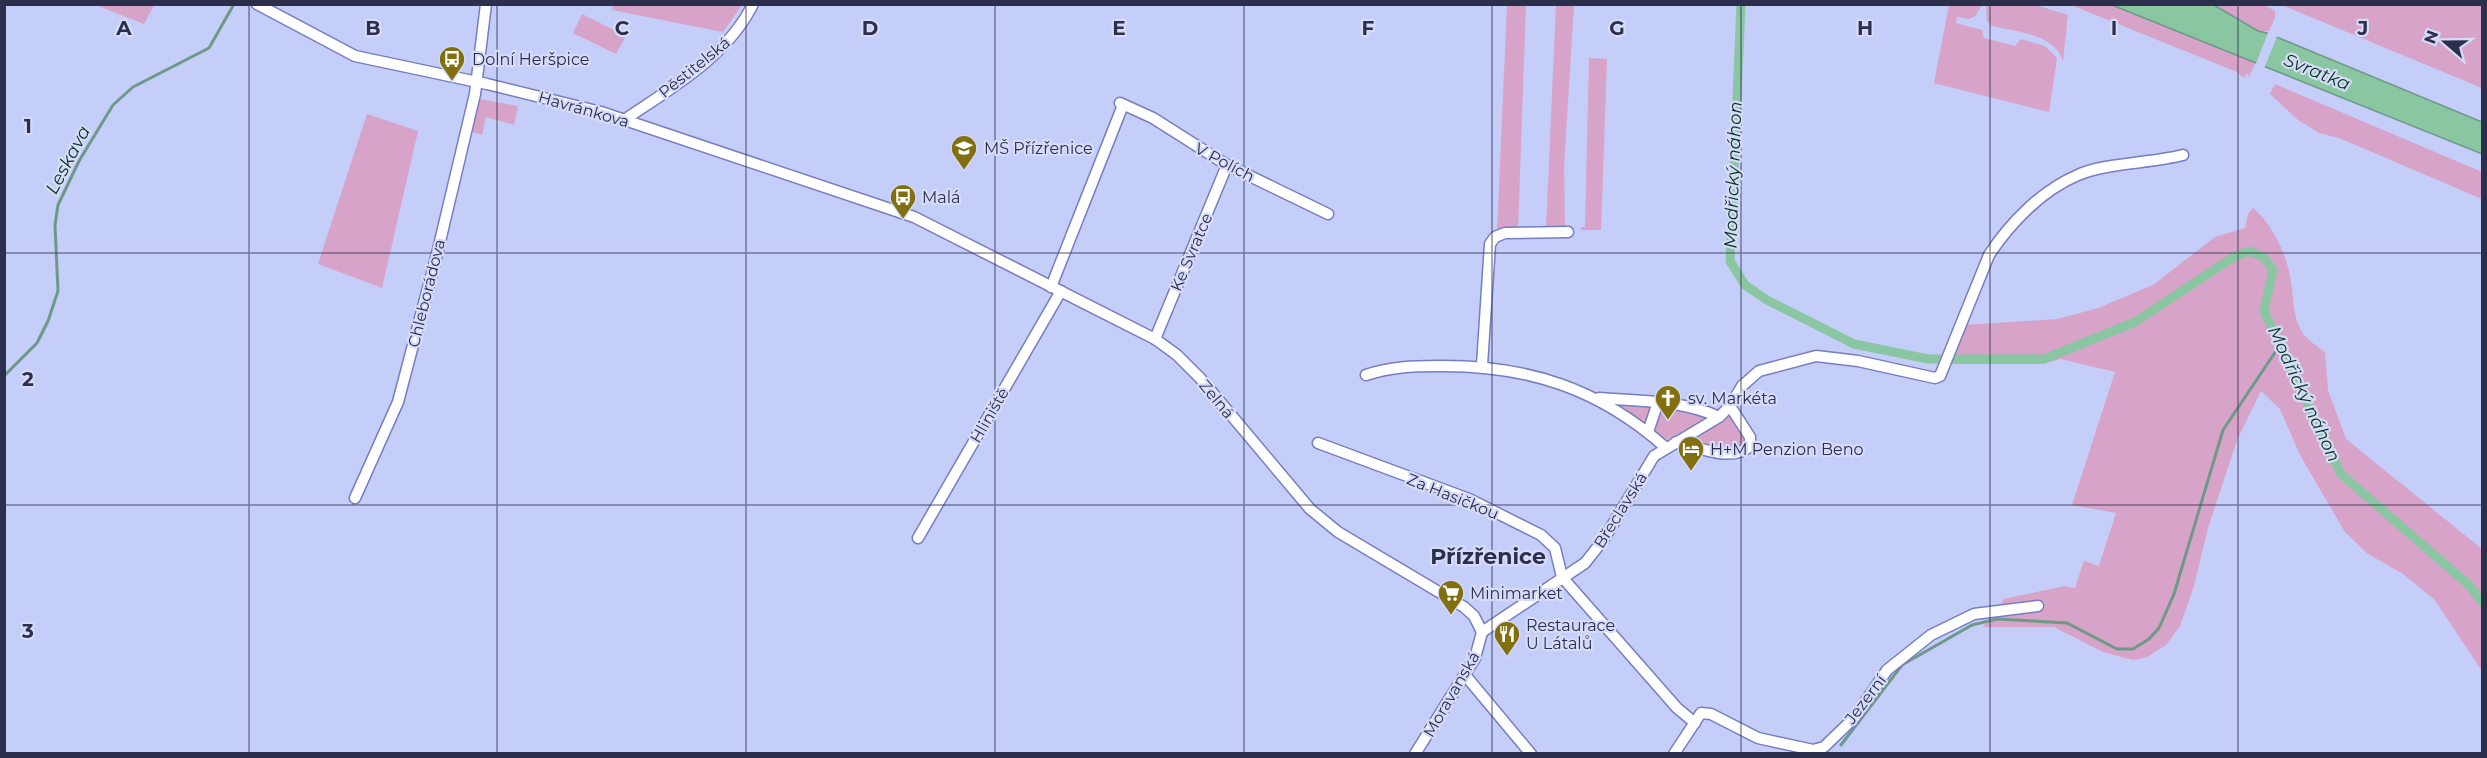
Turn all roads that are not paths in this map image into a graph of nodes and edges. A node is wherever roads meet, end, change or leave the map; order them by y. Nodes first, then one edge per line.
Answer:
1 (257, 4) edge
2 (486, 4) edge
3 (753, 4) edge
4 (477, 81) junction
5 (624, 120) junction
6 (2183, 155) dead end
7 (1227, 165) junction
8 (1328, 214) dead end
9 (914, 217) joint
10 (1568, 232) dead end
11 (1056, 289) junction
12 (1155, 339) junction
13 (1482, 365) junction
14 (1366, 375) dead end
15 (1595, 397) junction
16 (1658, 402) junction
17 (1730, 406) junction
18 (1719, 417) junction
19 (1648, 432) junction
20 (1318, 443) dead end
21 (1671, 445) junction
22 (355, 498) dead end
23 (918, 538) dead end
24 (1562, 577) junction
25 (2038, 606) dead end
26 (1482, 632) junction
27 (1465, 675) junction
28 (1695, 723) junction
29 (1415, 753) edge
30 (1531, 753) edge
31 (1674, 753) edge

1 - 4 street, Havránkova
2 - 4 street, Chleborádova
3 - 5 street, Pěstitelská
4 - 5 street, Havránkova
4 - 22 street, Chleborádova
5 - 9 street, Havránkova
6 - 17 street, Břeclavská
7 - 8 street, V Polích
7 - 11 street, V Polích
7 - 12 street, Ke Svratce
9 - 11 street, Zelná
10 - 13 street
11 - 12 street, Zelná
11 - 23 street, Hliniště
12 - 26 street, Zelná
13 - 14 street
13 - 15 street
15 - 16 street
15 - 19 street
16 - 18 street
16 - 19 street
17 - 18 street, Břeclavská
17 - 21 street
18 - 21 street, Břeclavská
19 - 21 street
20 - 24 street, Za Hasičkou
21 - 24 street, Břeclavská
24 - 26 street, Břeclavská
24 - 28 street
25 - 28 street, Jezerní
26 - 27 street, Moravanská
27 - 29 street, Moravanská
27 - 30 street
28 - 31 street

